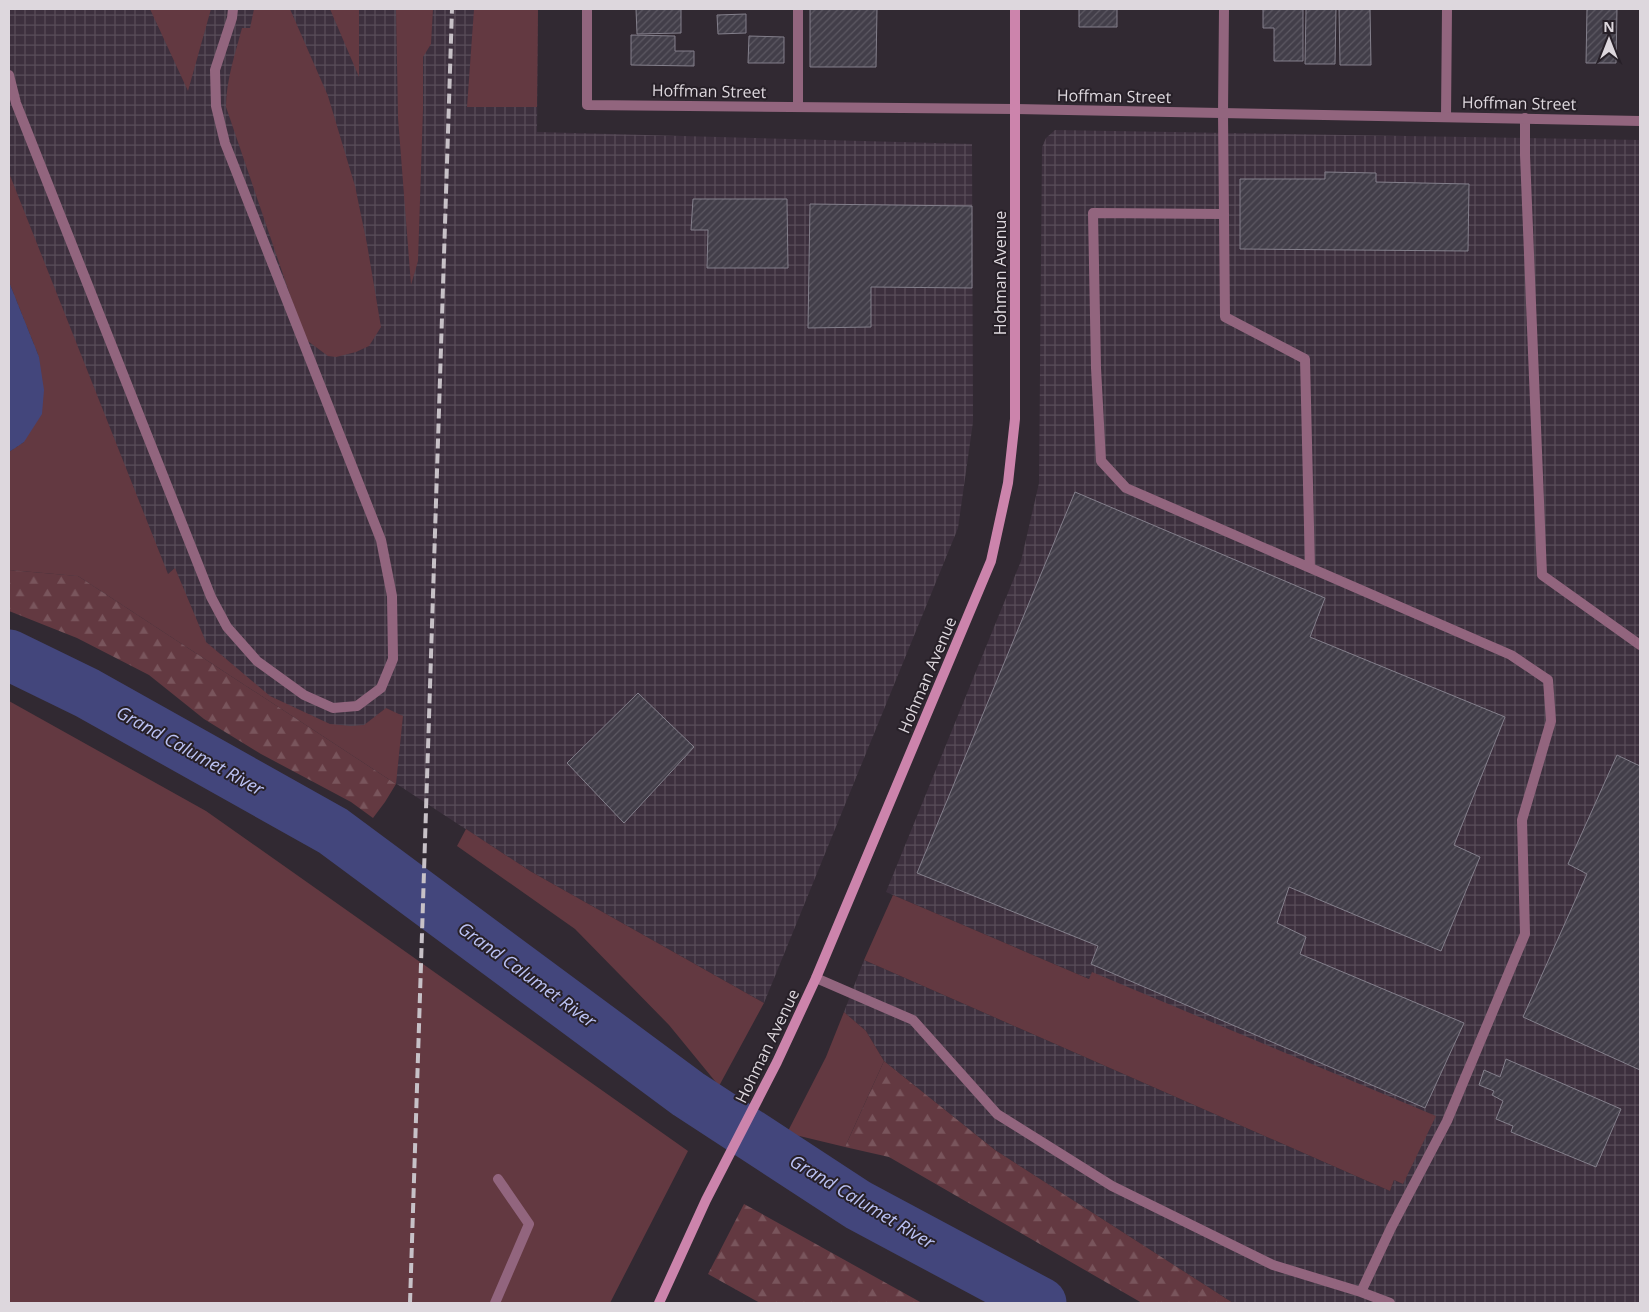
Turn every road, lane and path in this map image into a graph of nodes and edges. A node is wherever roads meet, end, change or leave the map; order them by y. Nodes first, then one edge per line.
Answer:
1 (234, 9) edge
2 (588, 9) edge
3 (798, 9) edge
4 (1015, 9) edge
5 (1224, 9) edge
6 (1447, 9) edge
7 (9, 75) edge
8 (798, 107) junction
9 (1014, 109) junction
10 (1223, 113) junction
11 (1446, 117) junction
12 (1525, 118) junction
13 (1640, 121) edge
14 (1224, 214) junction
15 (1310, 568) junction
16 (1640, 645) edge
17 (816, 978) junction
18 (498, 1179) dead end
19 (1361, 1292) junction
20 (495, 1303) edge
21 (658, 1303) edge
22 (1390, 1303) edge

1 - 7 street
2 - 8 street, Hoffman Street
3 - 8 street
4 - 9 main road, Hohman Avenue
5 - 10 street
6 - 11 street
8 - 9 street, Hoffman Street
9 - 10 street, Hoffman Street
9 - 17 main road, Hohman Avenue
10 - 11 street, Hoffman Street
10 - 14 street
11 - 12 street, Hoffman Street
12 - 13 street, Hoffman Street
12 - 16 street
14 - 15 street
14 - 15 street
15 - 19 street
17 - 19 street
17 - 21 main road, Hohman Avenue
18 - 20 street
19 - 22 street

